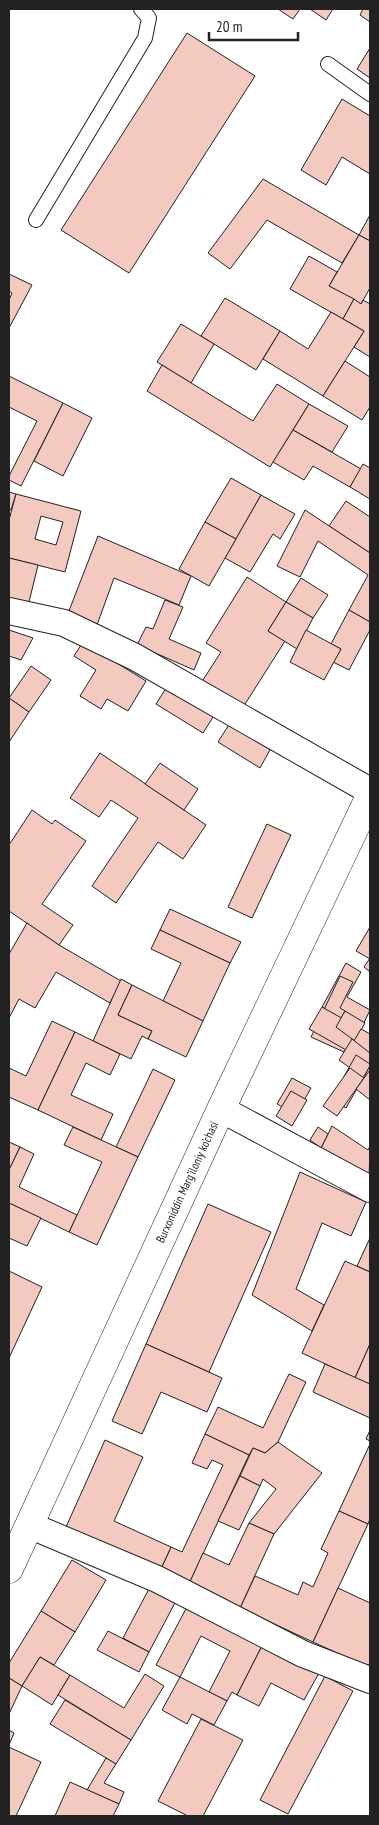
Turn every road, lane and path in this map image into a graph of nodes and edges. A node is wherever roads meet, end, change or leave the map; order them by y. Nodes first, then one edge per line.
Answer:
1 (141, 9) edge
2 (328, 64) dead end
3 (370, 94) edge
4 (36, 220) dead end
5 (9, 611) edge
6 (370, 791) edge
7 (370, 796) edge
8 (221, 1109) junction
9 (370, 1189) edge
10 (29, 1525) junction
11 (9, 1569) edge
12 (370, 1680) edge

1 - 4 lane
2 - 3 lane
5 - 6 street
7 - 8 main road, Burxoniddin Marg’iloniy ko’chasi
8 - 9 street
8 - 10 main road, Burxoniddin Marg’iloniy ko’chasi
10 - 11 main road, Burxoniddin Marg’iloniy ko’chasi
10 - 12 street

